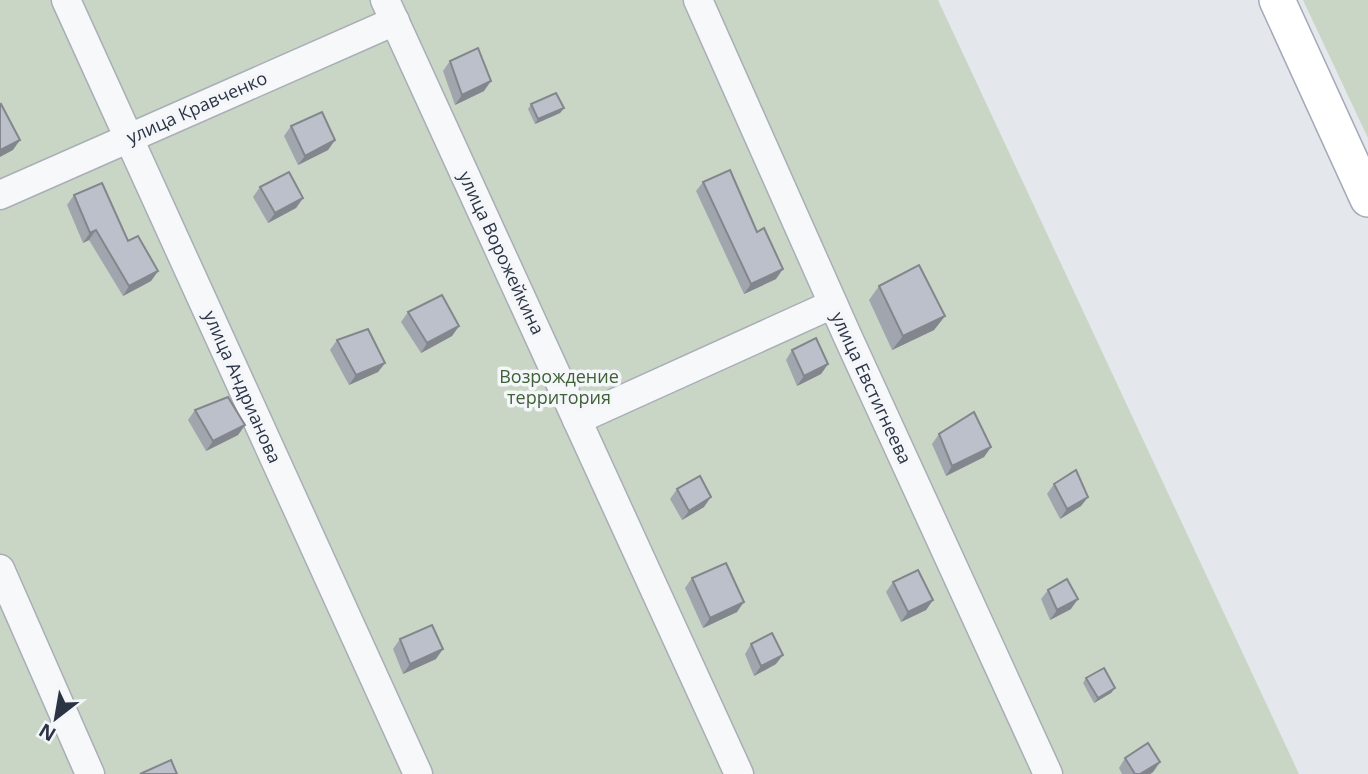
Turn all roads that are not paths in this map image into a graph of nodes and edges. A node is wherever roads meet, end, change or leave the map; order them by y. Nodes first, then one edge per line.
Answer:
1 (66, 0) edge
2 (698, 0) edge
3 (1277, 0) edge
4 (390, 10) edge
5 (129, 138) junction
6 (0, 195) edge
7 (1368, 199) edge
8 (833, 304) junction
9 (577, 420) junction
10 (0, 569) edge
11 (90, 774) edge
12 (418, 774) edge
13 (739, 774) edge
14 (1048, 774) edge

1 - 5 street, улица Андрианова
2 - 8 street, улица Евстигнеева
3 - 7 main road
4 - 5 street, улица Кравченко
4 - 9 street, улица Ворожейкина
5 - 6 street, улица Кравченко
5 - 12 street, улица Андрианова
8 - 9 street
8 - 14 street, улица Евстигнеева
9 - 13 street, улица Ворожейкина
10 - 11 street

